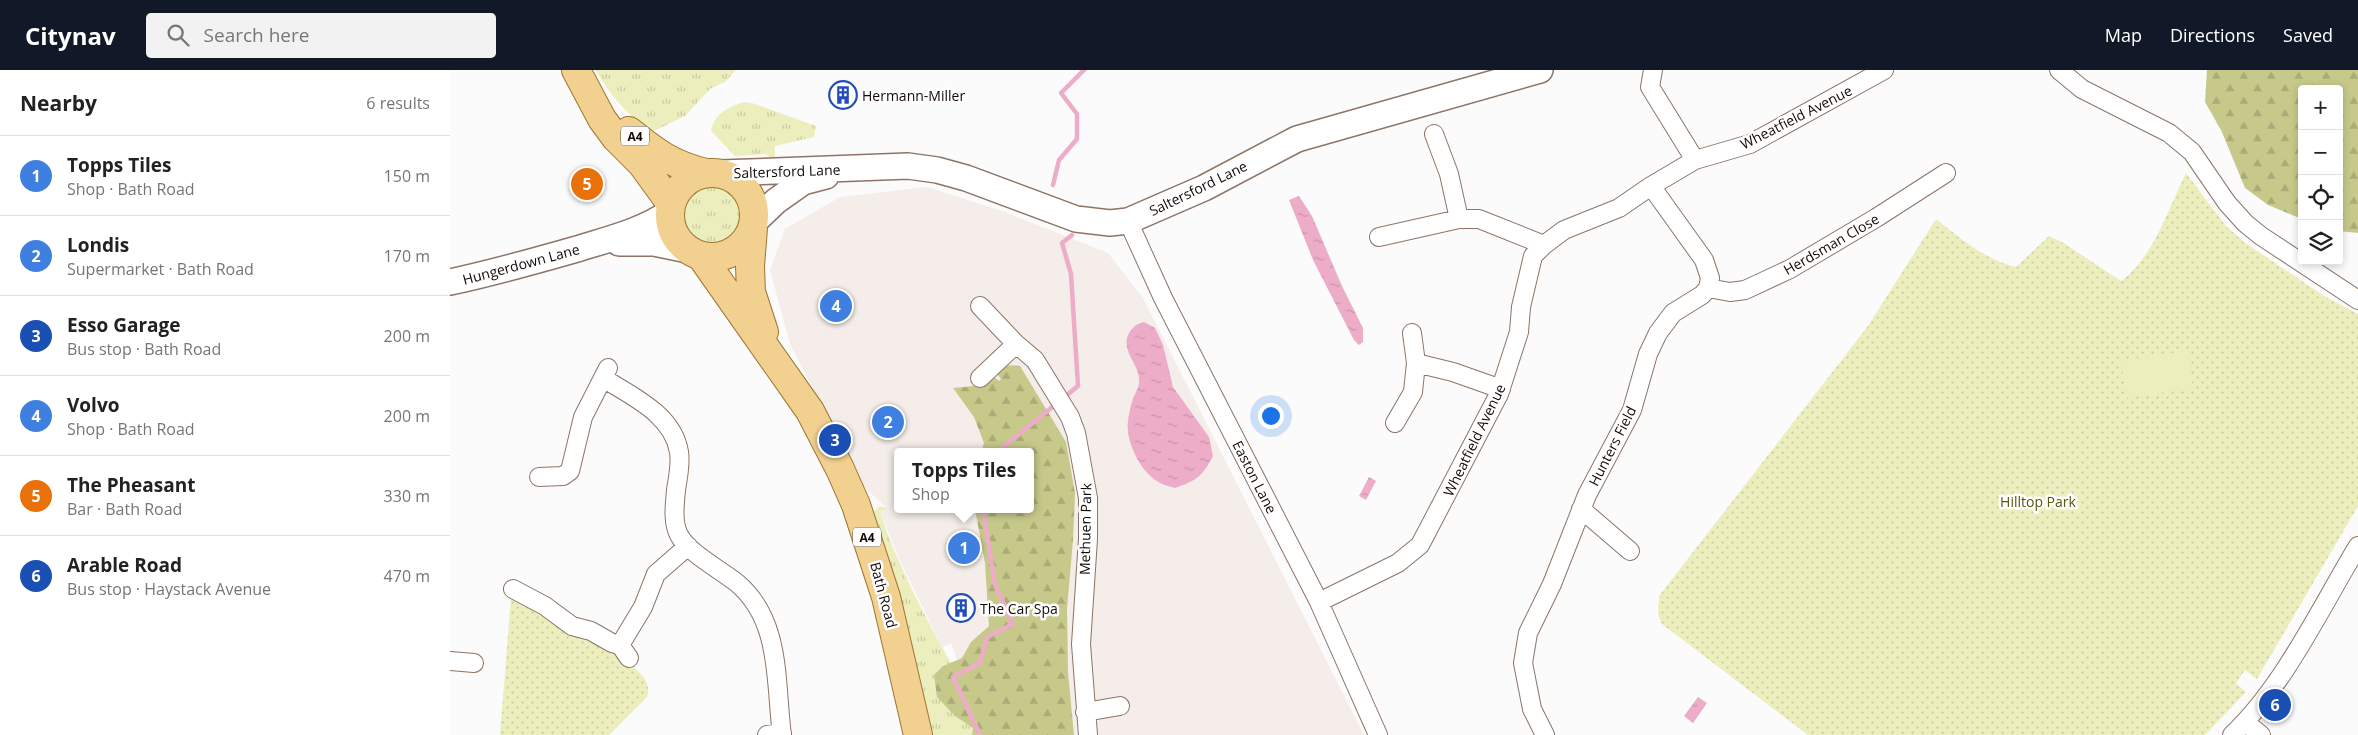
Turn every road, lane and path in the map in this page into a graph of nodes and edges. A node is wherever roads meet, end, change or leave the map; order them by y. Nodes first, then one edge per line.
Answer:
1 (1540, 70) edge
2 (1653, 70) edge
3 (1884, 70) edge
4 (2060, 70) edge
5 (578, 73) edge
6 (1434, 134) dead end
7 (1696, 160) junction
8 (852, 168) junction
9 (713, 173) junction
10 (1946, 173) dead end
11 (1651, 186) junction
12 (670, 208) junction
13 (1459, 219) junction
14 (1128, 221) junction
15 (754, 225) junction
16 (1380, 237) dead end
17 (592, 244) junction
18 (1544, 245) junction
19 (694, 253) junction
20 (450, 282) edge
21 (1708, 288) junction
22 (2358, 300) edge
23 (980, 306) dead end
24 (1412, 333) dead end
25 (1016, 344) junction
26 (772, 358) junction
27 (1416, 363) junction
28 (980, 378) dead end
29 (1500, 389) junction
30 (1395, 423) dead end
31 (540, 477) dead end
32 (1581, 509) junction
33 (688, 546) junction
34 (2358, 546) edge
35 (1630, 551) dead end
36 (513, 589) dead end
37 (1319, 602) junction
38 (450, 662) edge
39 (474, 663) dead end
40 (1120, 706) dead end
41 (1086, 712) junction
42 (2245, 722) junction
43 (777, 734) edge
44 (918, 735) edge
45 (1088, 735) edge
46 (1378, 735) edge
47 (1545, 735) edge
48 (2232, 735) edge
49 (2261, 735) edge

1 - 14 main road, Saltersford Lane
2 - 7 street
3 - 7 street, Wheatfield Avenue
4 - 22 street
5 - 9 main road, A4
5 - 12 main road, A4
6 - 13 street
7 - 11 street, Wheatfield Avenue
8 - 9 main road, Saltersford Lane
8 - 14 main road, Saltersford Lane
8 - 15 main road, Saltersford Lane
9 - 12 main road
9 - 15 main road
10 - 21 street, Herdsman Close
11 - 18 street, Wheatfield Avenue
11 - 21 street
12 - 17 main road, Hungerdown Lane
12 - 19 main road
13 - 16 street
13 - 18 street
14 - 37 street, Easton Lane
15 - 19 main road
15 - 26 main road, Bath Road / A4
17 - 19 main road, Hungerdown Lane
17 - 20 main road, Hungerdown Lane
18 - 29 street, Wheatfield Avenue
19 - 26 main road, Bath Road / A4
21 - 32 street, Hunters Field
23 - 25 street, Methuen Park
24 - 27 street
25 - 28 street
25 - 41 street, Methuen Park
26 - 44 main road, Bath Road / A4
27 - 29 street
27 - 30 street
29 - 37 street, Wheatfield Avenue
31 - 33 street
32 - 35 street
32 - 47 street, Hunters Field
33 - 36 street
33 - 43 street
34 - 42 street
37 - 46 street, Easton Lane
38 - 39 street
40 - 41 street
41 - 45 street, Methuen Park
42 - 48 street
42 - 49 street

